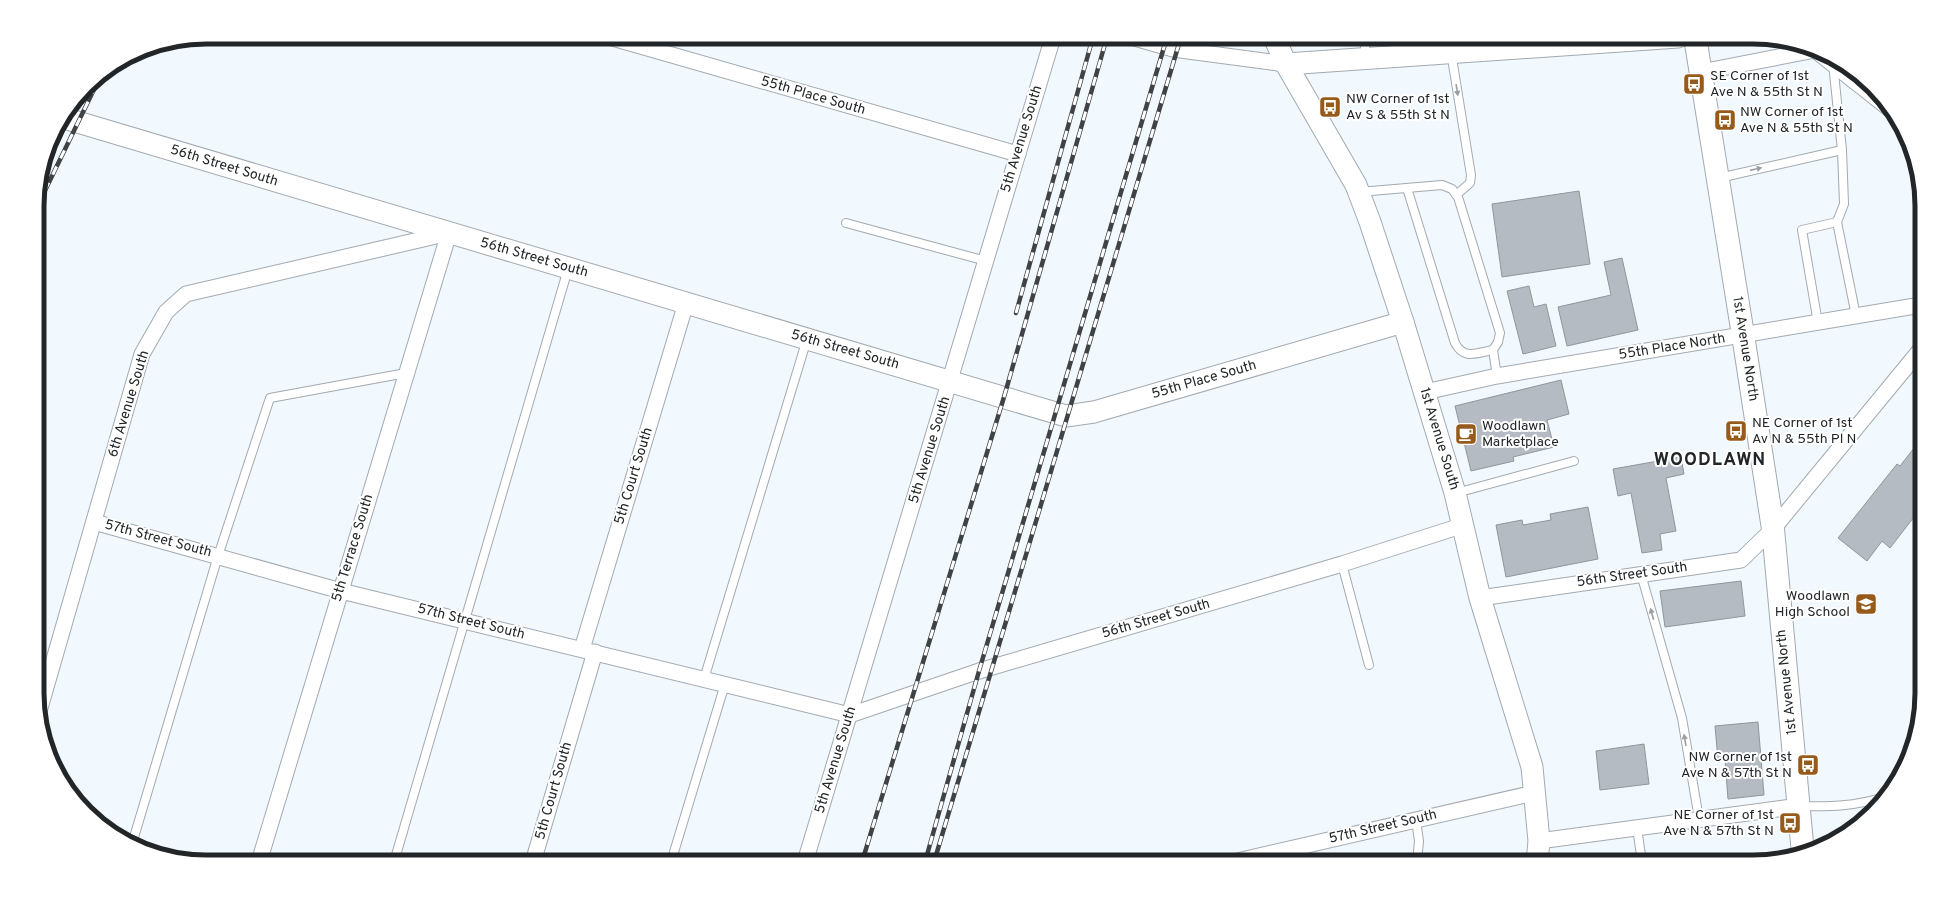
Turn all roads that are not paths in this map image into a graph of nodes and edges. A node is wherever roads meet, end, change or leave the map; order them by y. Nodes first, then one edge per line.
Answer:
1 (638, 44) edge
2 (1051, 44) edge
3 (1156, 44) edge
4 (1277, 44) edge
5 (1365, 44) edge
6 (1507, 44) edge
7 (1696, 44) edge
8 (1455, 47) edge
9 (1803, 52) edge
10 (1366, 58) junction
11 (1286, 64) junction
12 (1837, 67) edge
13 (1840, 69) edge
14 (1701, 72) junction
15 (1864, 88) edge
16 (69, 120) edge
17 (1842, 150) junction
18 (1018, 154) junction
19 (1718, 178) junction
20 (1407, 188) junction
21 (1359, 192) junction
22 (1456, 195) junction
23 (1837, 222) junction
24 (846, 223) dead end
25 (449, 233) junction
26 (986, 261) junction
27 (569, 268) junction
28 (686, 303) junction
29 (1915, 306) edge
30 (1856, 316) junction
31 (1403, 322) junction
32 (1818, 323) junction
33 (1744, 335) junction
34 (807, 339) junction
35 (1493, 350) junction
36 (1915, 356) edge
37 (406, 373) junction
38 (1497, 376) junction
39 (951, 380) junction
40 (1425, 392) junction
41 (1004, 397) joint
42 (1574, 461) dead end
43 (1456, 493) junction
44 (94, 522) junction
45 (1464, 525) junction
46 (1772, 529) junction
47 (218, 556) junction
48 (1342, 564) junction
49 (1641, 574) junction
50 (340, 590) junction
51 (1480, 598) junction
52 (465, 621) junction
53 (589, 650) junction
54 (1369, 665) dead end
55 (704, 679) junction
56 (44, 683) edge
57 (725, 684) junction
58 (850, 715) junction
59 (1534, 793) junction
60 (1875, 800) edge
61 (1799, 806) junction
62 (1699, 819) junction
63 (1416, 820) junction
64 (1637, 828) junction
65 (134, 838) edge
66 (1538, 841) junction
67 (1802, 847) edge
68 (261, 855) edge
69 (396, 855) edge
70 (535, 855) edge
71 (673, 855) edge
72 (807, 855) edge
73 (1264, 855) edge
74 (1418, 855) edge
75 (1537, 855) edge
76 (1641, 855) edge

1 - 18 street, 55th Place South
2 - 18 street, 5th Avenue South
3 - 11 street
4 - 11 street, 1st Avenue South
5 - 10 lane
6 - 8 street
7 - 14 main road, 1st Avenue North
8 - 10 street
8 -> 22 lane
9 - 14 street
10 - 11 street
11 - 21 street, 1st Avenue South
12 - 17 lane
13 - 15 street
14 - 19 main road, 1st Avenue North
16 - 25 street, 56th Street South
19 -> 17 lane
17 - 23 lane
18 - 26 street, 5th Avenue South
19 - 33 main road, 1st Avenue North
20 - 21 lane
20 - 22 lane
20 - 35 lane
21 - 31 street, 1st Avenue South
22 - 35 lane
23 - 30 lane
23 - 32 lane
24 - 26 lane
25 - 27 street, 56th Street South
25 - 37 street, 5th Terrace South
25 - 44 street, 6th Avenue South
26 - 39 street, 5th Avenue South
27 - 28 street, 56th Street South
27 - 52 lane
28 - 34 street, 56th Street South
28 - 53 street, 5th Court South
29 - 30 street, 55th Place North
30 - 32 street, 55th Place North
31 - 40 street, 1st Avenue South
31 - 41 street, 55th Place South
32 - 33 street, 55th Place North
33 - 38 street, 55th Place North
33 - 46 main road, 1st Avenue North
34 - 39 street, 56th Street South
34 - 55 lane
35 - 38 lane
36 - 46 street, 56th Street South
37 - 47 lane
37 - 50 street, 5th Terrace South
38 - 40 street, 55th Place North
39 - 41 street, 56th Street South
39 - 58 street, 5th Avenue South
40 - 43 street, 1st Avenue South
42 - 43 lane
43 - 45 street, 1st Avenue South
44 - 47 street, 57th Street South
44 - 56 street, 6th Avenue South
45 - 48 street, 56th Street South
45 - 51 street, 1st Avenue South
46 - 49 street, 56th Street South
46 - 61 main road, 1st Avenue North
47 - 50 street, 57th Street South
47 - 65 lane
48 - 54 lane
48 - 58 street, 56th Street South
49 - 51 street, 56th Street South
62 -> 49 lane
50 - 52 street, 57th Street South
50 - 68 street, 5th Terrace South
51 - 59 street, 1st Avenue South
52 - 53 street, 57th Street South
52 - 69 lane
53 - 55 street, 57th Street South
53 - 70 street, 5th Court South
55 - 57 street, 57th Street South
57 - 58 street, 57th Street South
57 - 71 lane
58 - 72 street, 5th Avenue South
59 - 63 street, 57th Street South
59 - 66 street, 1st Avenue South
60 - 61 lane
61 - 62 street
61 - 67 main road, 1st Avenue North
62 - 64 street
63 - 73 street, 57th Street South
63 - 74 lane
64 - 66 street
64 - 76 lane
66 - 75 street, 1st Avenue South

